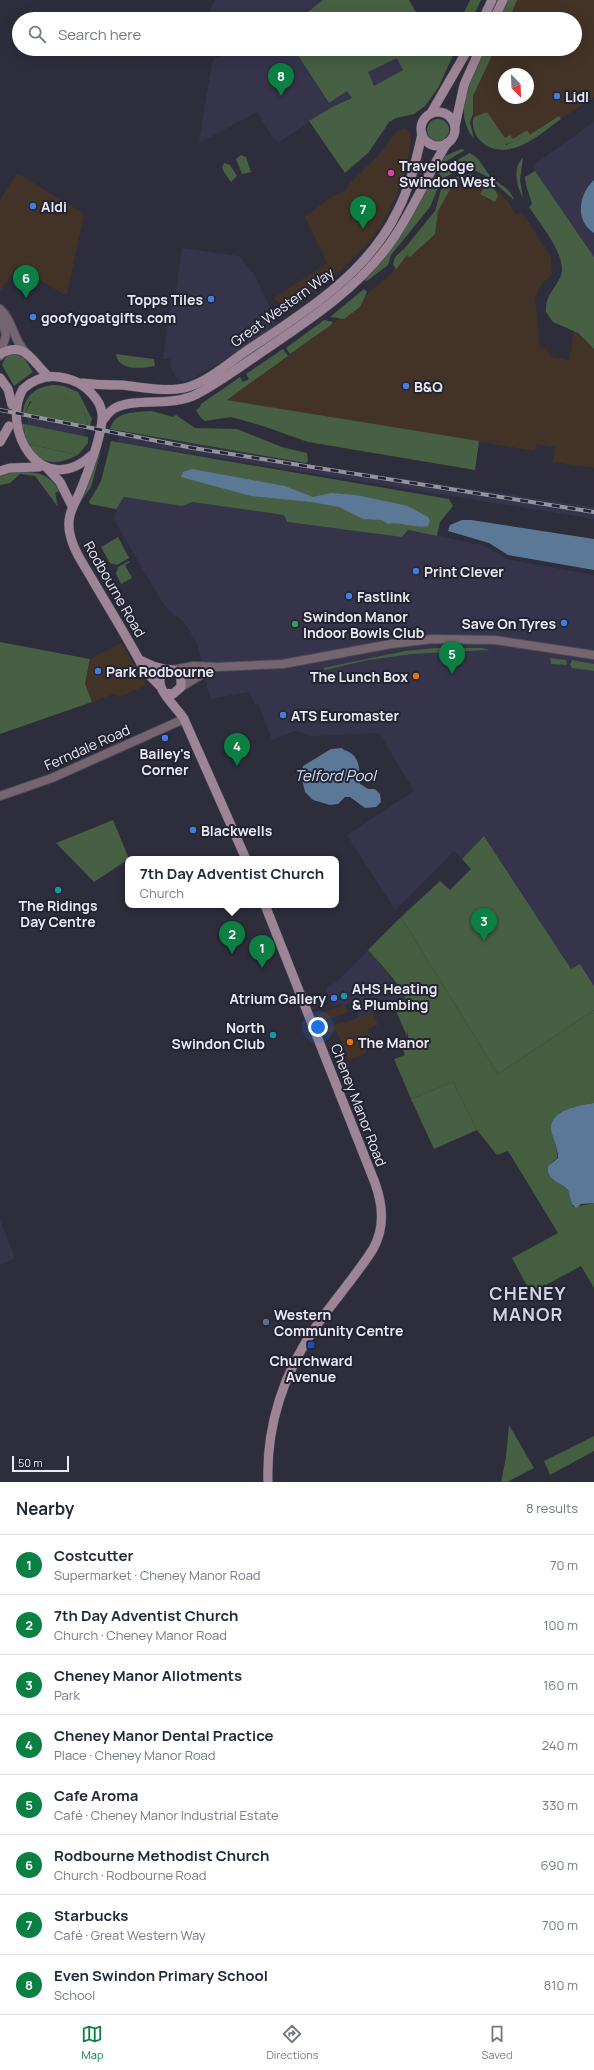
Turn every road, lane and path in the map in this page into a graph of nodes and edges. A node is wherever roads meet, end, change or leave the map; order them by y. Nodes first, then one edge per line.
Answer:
1 (492, 0) edge
2 (503, 0) edge
3 (486, 12) edge
4 (497, 12) edge
5 (464, 56) edge
6 (477, 56) edge
7 (431, 113) junction
8 (455, 126) junction
9 (422, 134) junction
10 (447, 144) junction
11 (0, 309) edge
12 (0, 313) edge
13 (25, 352) junction
14 (0, 354) edge
15 (48, 376) junction
16 (1, 377) edge
17 (77, 382) junction
18 (12, 405) junction
19 (102, 421) junction
20 (9, 426) junction
21 (0, 442) edge
22 (92, 455) junction
23 (44, 468) junction
24 (0, 471) edge
25 (72, 506) junction
26 (594, 655) edge
27 (140, 660) junction
28 (214, 667) junction
29 (170, 670) junction
30 (162, 689) junction
31 (180, 689) junction
32 (179, 710) junction
33 (184, 720) junction
34 (0, 796) edge
35 (245, 856) edge
36 (266, 908) edge
37 (268, 1482) edge

1 - 3 main road
2 - 4 main road
5 - 7 main road
6 - 8 main road
7 - 8 main road
7 - 9 main road
8 - 10 main road
9 - 10 main road
9 - 17 main road, Great Western Way
10 - 19 main road, Great Western Way
11 - 13 street
12 - 14 street
13 - 14 main road
13 - 15 main road
15 - 17 main road
15 - 18 main road
16 - 18 main road
17 - 19 main road
18 - 20 main road
19 - 22 main road
20 - 21 main road
20 - 23 main road
22 - 23 main road
22 - 25 main road, Rodbourne Road
23 - 24 main road
23 - 25 main road
25 - 27 main road, Rodbourne Road
26 - 28 street
27 - 29 main road, Rodbourne Road
27 - 30 main road, Rodbourne Road
28 - 29 street
28 - 31 street
29 - 30 main road
29 - 31 main road
30 - 31 main road
30 - 32 main road
31 - 32 main road
32 - 33 main road
33 - 34 street, Ferndale Road
33 - 35 main road
36 - 37 main road, Cheney Manor Road

